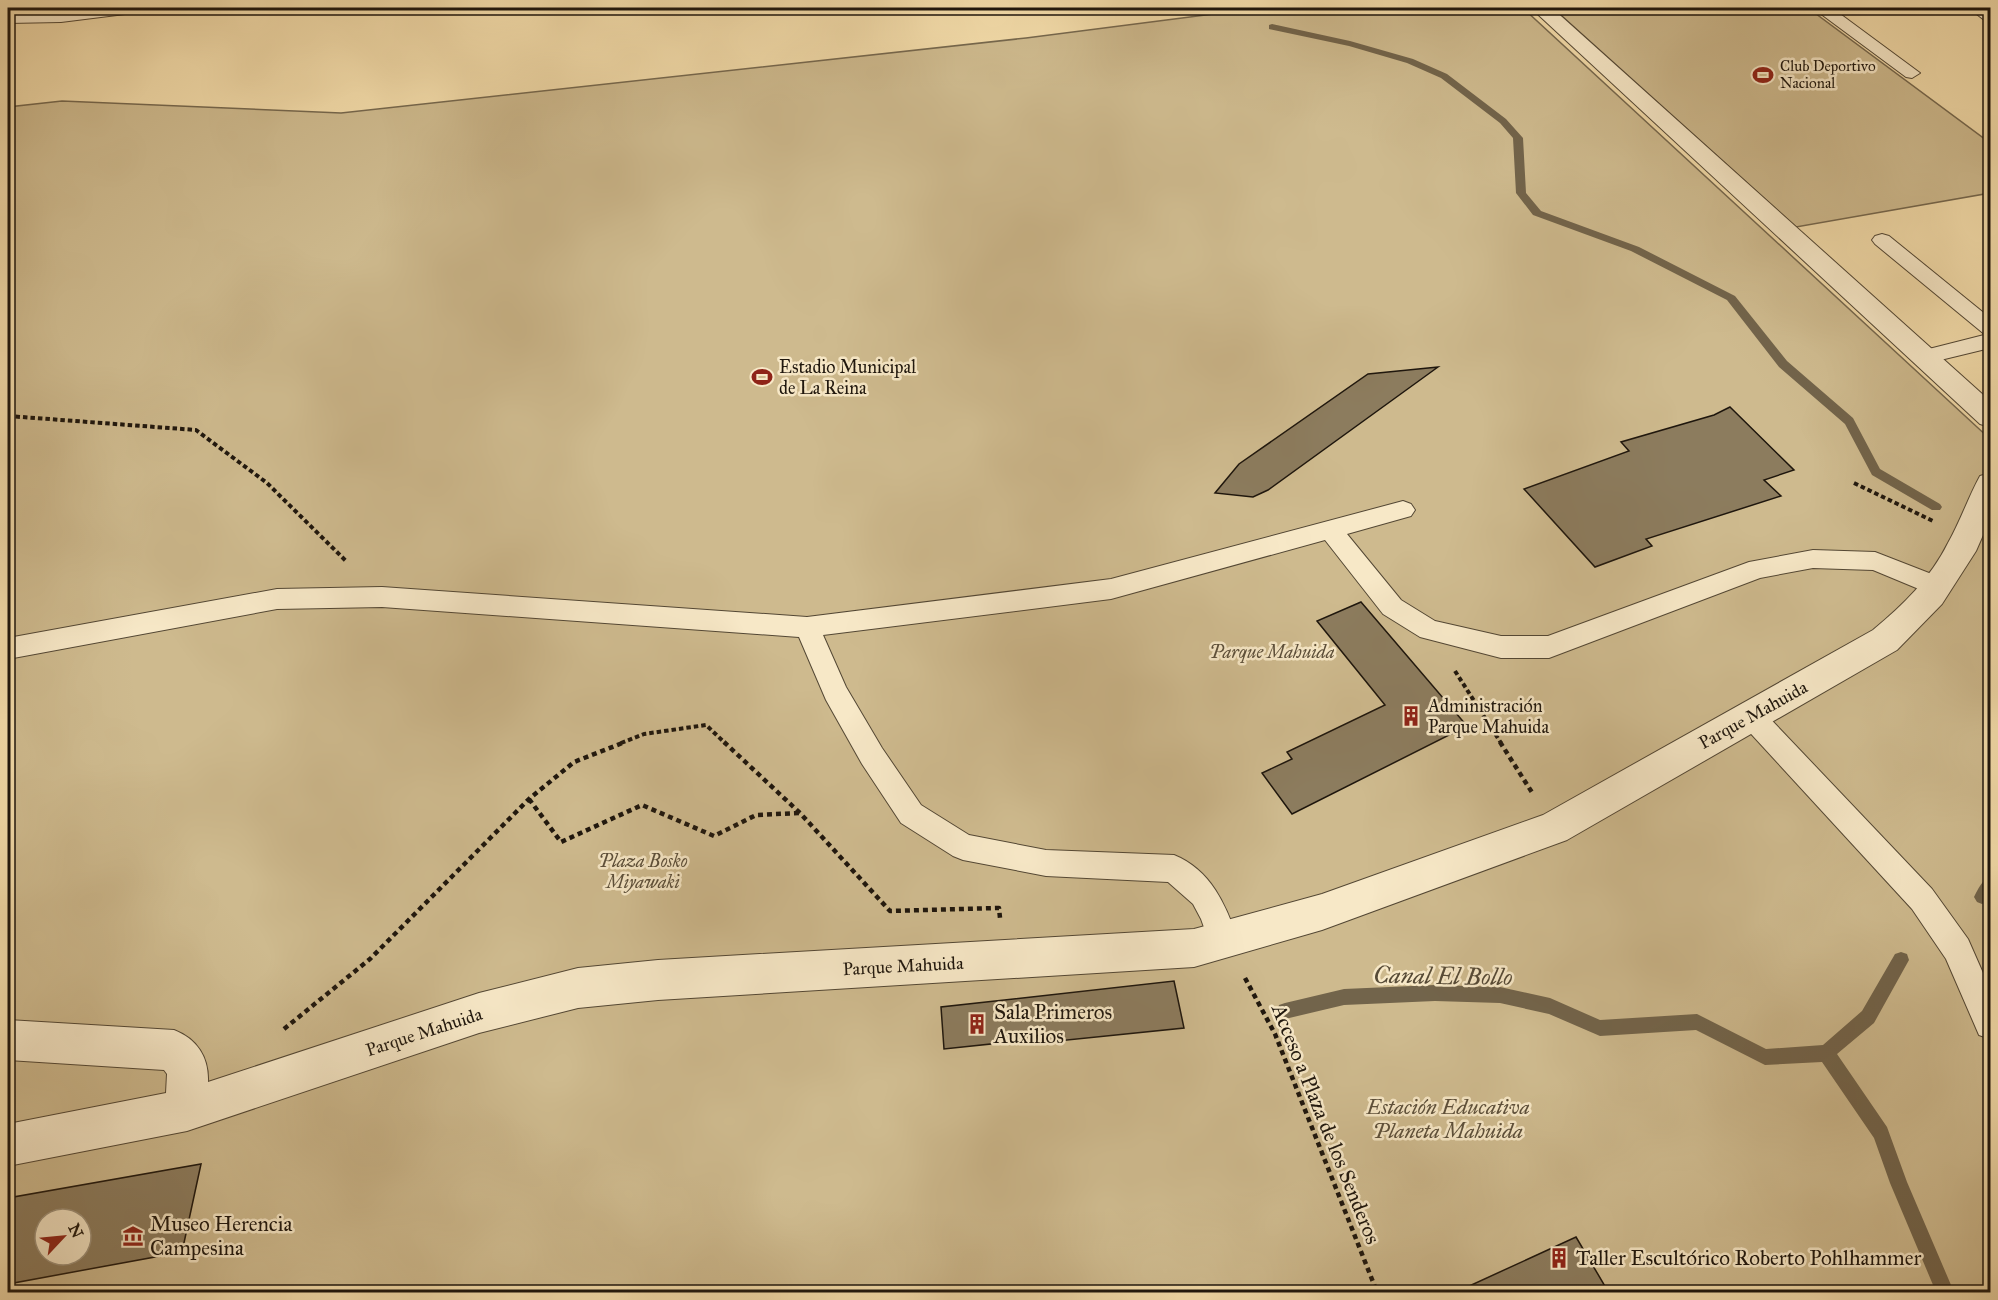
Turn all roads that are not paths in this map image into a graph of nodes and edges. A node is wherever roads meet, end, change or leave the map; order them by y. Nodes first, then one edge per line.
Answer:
1 (125, 8) edge
2 (1541, 8) edge
3 (1823, 8) edge
4 (1979, 8) edge
5 (11, 14) edge
6 (1990, 15) edge
7 (1912, 73) dead end
8 (1882, 240) dead end
9 (1990, 328) edge
10 (1990, 340) edge
11 (1924, 357) junction
12 (1990, 417) edge
13 (1990, 484) edge
14 (1403, 510) dead end
15 (1330, 530) junction
16 (1938, 586) junction
17 (807, 627) junction
18 (8, 649) edge
19 (1751, 716) junction
20 (1223, 940) junction
21 (1990, 1024) edge
22 (8, 1040) edge
23 (187, 1110) junction
24 (8, 1145) edge

1 - 5 street
2 - 11 street
3 - 7 lane
4 - 6 street
8 - 9 lane
10 - 11 lane
11 - 12 street
13 - 16 street, Parque Mahuida
14 - 15 lane
15 - 16 lane
15 - 17 lane
16 - 19 street, Parque Mahuida
17 - 18 lane
17 - 20 lane
19 - 20 street, Parque Mahuida
19 - 21 lane
20 - 23 street, Parque Mahuida
22 - 23 street
23 - 24 street, Parque Mahuida

